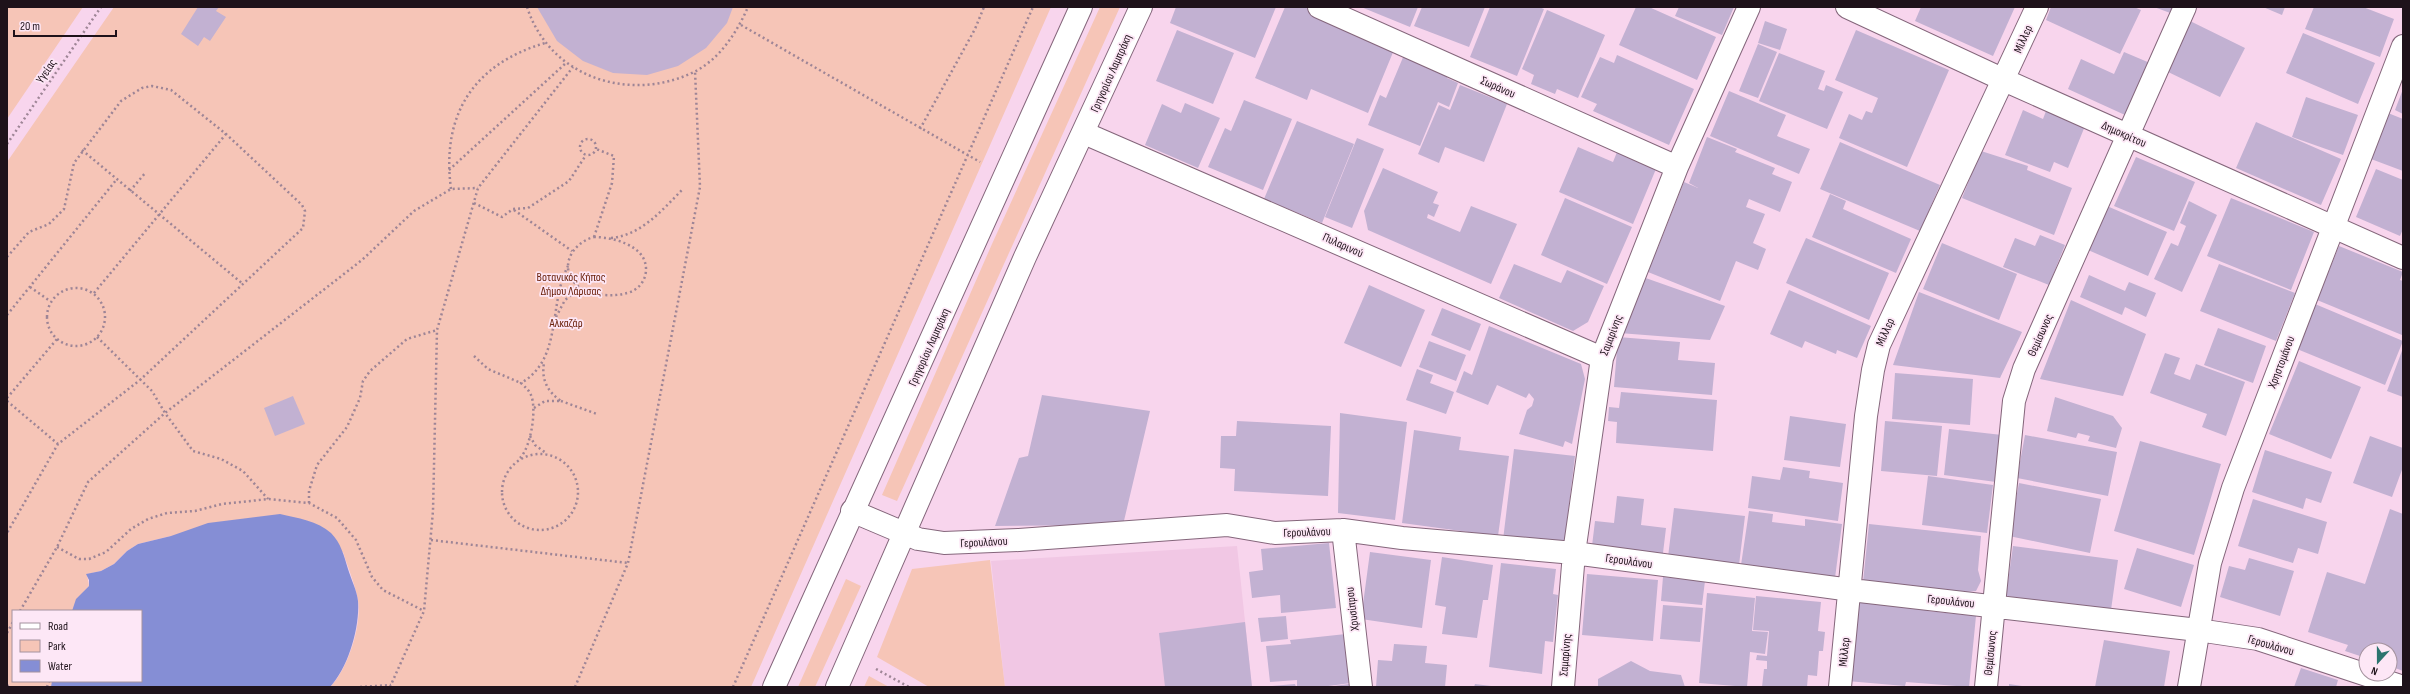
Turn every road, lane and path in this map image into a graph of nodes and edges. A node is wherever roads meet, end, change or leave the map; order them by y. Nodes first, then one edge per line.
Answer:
1 (101, 7) edge
2 (527, 7) edge
3 (748, 7) edge
4 (984, 7) edge
5 (1033, 7) edge
6 (1081, 7) edge
7 (1141, 7) edge
8 (1319, 7) edge
9 (1749, 7) edge
10 (1846, 7) edge
11 (2037, 7) edge
12 (2185, 7) edge
13 (741, 24) junction
14 (545, 43) junction
15 (2403, 46) edge
16 (566, 63) junction
17 (573, 67) junction
18 (696, 71) junction
19 (2004, 80) junction
20 (920, 129) junction
21 (1084, 133) junction
22 (226, 134) junction
23 (2129, 136) junction
24 (7, 144) edge
25 (596, 149) junction
26 (82, 150) junction
27 (586, 155) junction
28 (968, 156) junction
29 (982, 163) dead end
30 (1677, 166) junction
31 (449, 170) junction
32 (146, 172) dead end
33 (117, 179) junction
34 (478, 188) junction
35 (451, 189) junction
36 (683, 189) dead end
37 (130, 191) junction
38 (474, 203) junction
39 (513, 209) junction
40 (159, 215) junction
41 (2332, 227) junction
42 (594, 237) junction
43 (608, 239) junction
44 (572, 251) junction
45 (7, 257) edge
46 (2403, 258) edge
47 (568, 266) junction
48 (243, 284) junction
49 (30, 287) junction
50 (581, 288) junction
51 (94, 293) junction
52 (50, 301) junction
53 (7, 315) edge
54 (555, 320) junction
55 (437, 330) junction
56 (97, 337) junction
57 (57, 339) junction
58 (474, 356) dead end
59 (1602, 358) junction
60 (545, 360) junction
61 (140, 380) junction
62 (521, 383) junction
63 (7, 400) edge
64 (561, 401) junction
65 (533, 408) junction
66 (165, 414) junction
67 (597, 414) dead end
68 (530, 436) junction
69 (58, 444) junction
70 (547, 454) junction
71 (516, 461) junction
72 (269, 499) junction
73 (309, 503) junction
74 (852, 511) junction
75 (1343, 530) junction
76 (7, 533) edge
77 (905, 534) junction
78 (431, 540) junction
79 (56, 546) junction
80 (1574, 553) junction
81 (628, 563) junction
82 (1851, 590) junction
83 (1994, 606) junction
84 (21, 610) edge
85 (424, 611) junction
86 (12, 624) edge
87 (2198, 630) junction
88 (7, 633) edge
89 (851, 656) junction
90 (391, 686) edge
91 (360, 687) edge
92 (575, 687) edge
93 (733, 687) edge
94 (774, 687) edge
95 (837, 687) edge
96 (909, 687) edge
97 (1361, 687) edge
98 (1563, 687) edge
99 (1840, 687) edge
100 (1986, 687) edge
101 (2189, 687) edge
102 (2403, 687) edge

1 - 24 path, Υγείας
2 - 14 path
3 - 13 path
4 - 20 path
5 - 28 path
6 - 74 street, Γρηγορίου Λαμπράκη
7 - 21 street, Γρηγορίου Λαμπράκη
8 - 30 street, Σωράνου
9 - 30 street, Σαμαρίνης
10 - 19 street, Δημοκρίτου
11 - 19 street, Μίλλερ
12 - 23 street, Θεμίσωνος
13 - 18 path
13 - 20 path
14 - 16 path
14 - 31 path
15 - 41 street, Χρηστομάνου
16 - 17 path
16 - 31 path
17 - 18 path
17 - 34 path
18 - 81 path
19 - 23 street, Δημοκρίτου
19 - 82 street, Μίλλερ
20 - 28 path
21 - 59 street, Πυλαρινού
21 - 77 street, Γρηγορίου Λαμπράκη
22 - 26 path
22 - 40 path
22 - 48 path
23 - 41 street, Δημοκρίτου
23 - 83 street, Θεμίσωνος
25 - 27 path
25 - 27 path
25 - 42 path
26 - 33 path
26 - 45 path
27 - 39 path
28 - 29 path
28 - 93 path
30 - 59 street, Σαμαρίνης
31 - 35 path
32 - 37 path
33 - 37 path
33 - 49 path
34 - 35 path
34 - 38 path
35 - 66 path
36 - 43 path
37 - 40 path
38 - 39 path
38 - 55 path
39 - 44 path
40 - 48 path
40 - 51 path
41 - 46 street, Δημοκρίτου
41 - 87 street, Χρηστομάνου
42 - 43 path
42 - 44 path
43 - 50 path
44 - 47 path
47 - 50 path
47 - 54 path
48 - 61 path
49 - 52 path
49 - 53 path
50 - 54 path
51 - 52 path
51 - 56 path
52 - 57 path
54 - 60 path
55 - 73 path
55 - 78 path
56 - 57 path
56 - 61 path
57 - 63 path
58 - 62 path
59 - 80 street, Σαμαρίνης
60 - 62 path
60 - 64 path
61 - 66 path
61 - 69 path
62 - 65 path
63 - 69 path
64 - 65 path
64 - 67 path
65 - 68 path
66 - 72 path
66 - 79 path
68 - 70 path
68 - 71 path
69 - 76 path
70 - 71 path
70 - 71 path
72 - 73 path
72 - 79 path
73 - 85 path
74 - 77 street, Γερουλάνου
74 - 94 street, Γρηγορίου Λαμπράκη
75 - 77 street, Γερουλάνου
75 - 80 street, Γερουλάνου
75 - 97 street, Χρυσίπpου
77 - 89 street, Γρηγορίου Λαμπράκη
78 - 81 path
78 - 85 path
79 - 84 path
80 - 82 street, Γερουλάνου
80 - 98 street, Σαμαρίνης
81 - 92 path
82 - 83 street, Γερουλάνου
82 - 99 street, Μίλλερ
83 - 87 street, Γερουλάνου
83 - 100 street, Θεμίσωνος
85 - 90 path
86 - 88 path
87 - 101 street, Χρηστομάνου
87 - 102 street, Γερουλάνου
89 - 95 street, Γρηγορίου Λαμπράκη
89 - 96 path
90 - 91 path

